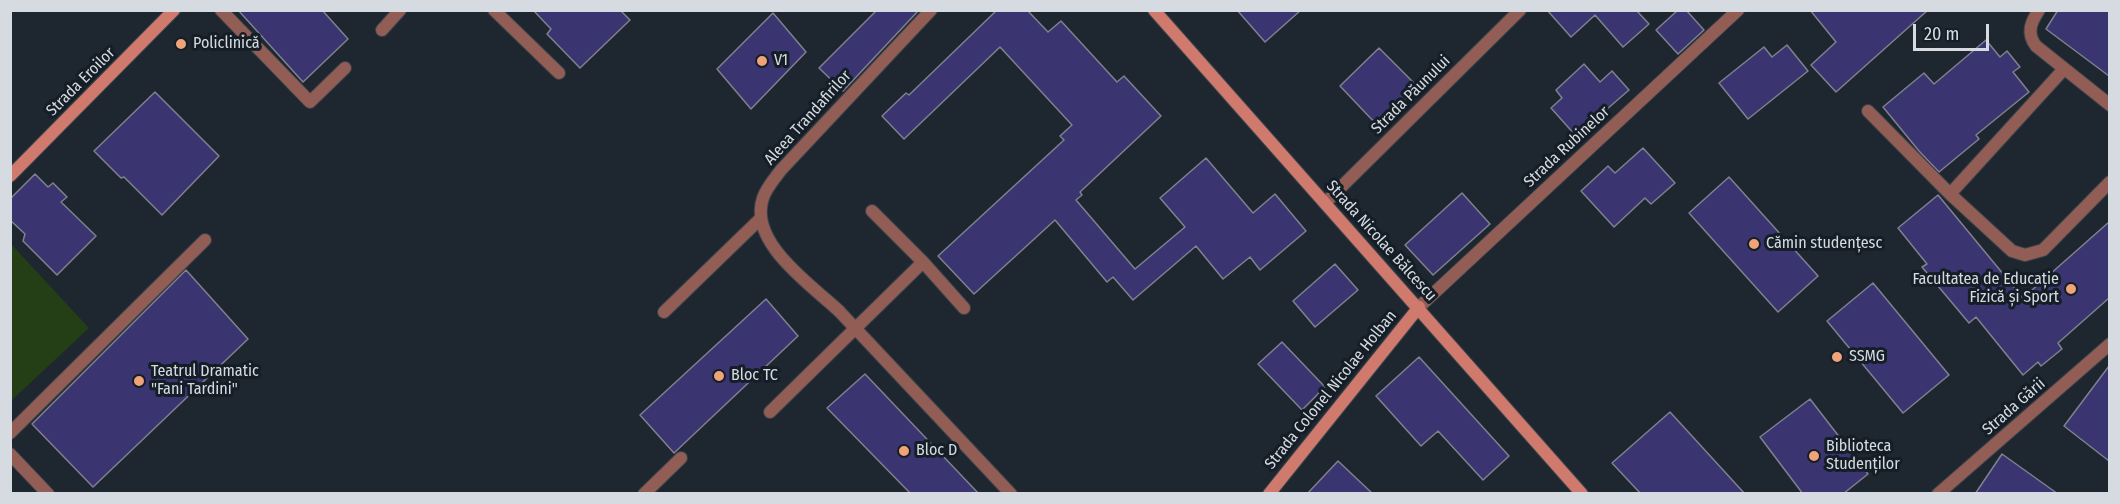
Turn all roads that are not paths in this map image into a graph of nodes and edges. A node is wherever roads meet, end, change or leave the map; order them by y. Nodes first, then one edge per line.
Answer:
1 (174, 10) edge
2 (221, 10) edge
3 (400, 10) edge
4 (494, 10) edge
5 (931, 10) edge
6 (1154, 10) edge
7 (1520, 10) edge
8 (1738, 10) edge
9 (2040, 10) edge
10 (382, 30) dead end
11 (345, 68) dead end
12 (2064, 69) junction
13 (559, 73) dead end
14 (2109, 105) edge
15 (1868, 111) dead end
16 (10, 177) edge
17 (2109, 182) edge
18 (1950, 194) junction
19 (1325, 203) junction
20 (872, 211) dead end
21 (760, 219) junction
22 (204, 240) dead end
23 (923, 261) junction
24 (1419, 307) junction
25 (964, 308) dead end
26 (664, 312) dead end
27 (855, 330) junction
28 (2109, 344) edge
29 (770, 412) dead end
30 (10, 434) edge
31 (10, 454) edge
32 (681, 458) dead end
33 (48, 494) edge
34 (644, 494) edge
35 (1011, 494) edge
36 (1269, 494) edge
37 (1582, 494) edge
38 (1938, 494) edge

1 - 16 main road, Strada Eroilor
2 - 11 street
3 - 10 street
4 - 13 street
5 - 21 street, Aleea Trandafirilor
6 - 19 main road, Strada Nicolae Bălcescu
7 - 19 street, Strada Păunului
8 - 24 street, Strada Rubinelor
9 - 12 street
12 - 14 street
12 - 18 street
15 - 18 street
17 - 18 street
19 - 24 main road, Strada Nicolae Bălcescu
20 - 23 street
21 - 26 street
21 - 27 street
22 - 30 street
23 - 25 street
23 - 27 street
24 - 36 main road, Strada Colonel Nicolae Holban
24 - 37 main road, Strada Nicolae Bălcescu
27 - 29 street
27 - 35 street
28 - 38 street, Strada Gării
31 - 33 street
32 - 34 street

